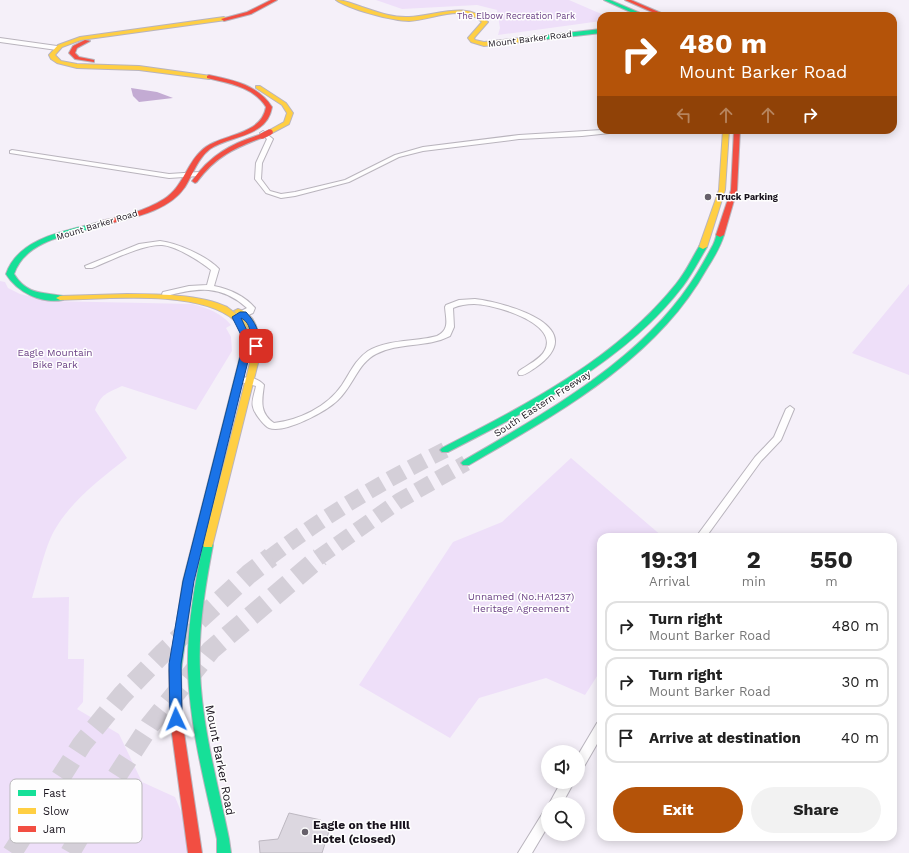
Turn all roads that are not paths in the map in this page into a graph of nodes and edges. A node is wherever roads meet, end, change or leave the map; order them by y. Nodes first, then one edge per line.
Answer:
1 (275, 0) edge
2 (281, 0) edge
3 (338, 0) edge
4 (344, 0) edge
5 (606, 0) edge
6 (617, 0) edge
7 (627, 0) edge
8 (634, 12) edge
9 (644, 12) edge
10 (656, 12) edge
11 (597, 30) edge
12 (597, 31) edge
13 (0, 40) edge
14 (76, 47) junction
15 (57, 48) junction
16 (597, 132) edge
17 (265, 134) junction
18 (726, 134) edge
19 (737, 134) edge
20 (12, 152) dead end
21 (194, 174) junction
22 (89, 266) dead end
23 (210, 288) junction
24 (166, 294) junction
25 (240, 315) junction
26 (522, 373) dead end
27 (244, 380) junction
28 (790, 409) dead end
29 (445, 450) tunnel mouth
30 (466, 463) tunnel mouth
31 (704, 533) edge
32 (194, 648) junction
33 (177, 649) junction
34 (597, 733) edge
35 (585, 754) edge
36 (541, 827) edge
37 (195, 853) edge
38 (224, 853) edge
39 (525, 853) edge

1 - 15 main road
2 - 14 main road
3 - 12 main road, Mount Barker Road
4 - 11 main road, Mount Barker Road
5 - 8 main road
6 - 9 main road
7 - 10 main road
13 - 15 street
14 - 15 main road
14 - 17 main road, Mount Barker Road
15 - 21 main road, Mount Barker Road
16 - 17 street
17 - 21 main road, Mount Barker Road
18 - 29 main road, South Eastern Freeway
19 - 30 main road, South Eastern Freeway
20 - 21 street
21 - 24 main road, Mount Barker Road
21 - 25 main road, Mount Barker Road
22 - 23 street
23 - 24 street
23 - 25 street
24 - 25 main road, Mount Barker Road
25 - 27 main road, Mount Barker Road
26 - 27 street
27 - 32 main road, Mount Barker Road
27 - 33 main road, Mount Barker Road
28 - 31 street
32 - 33 main road
32 - 38 main road, Mount Barker Road
33 - 37 main road, Mount Barker Road
34 - 35 street
36 - 39 street

